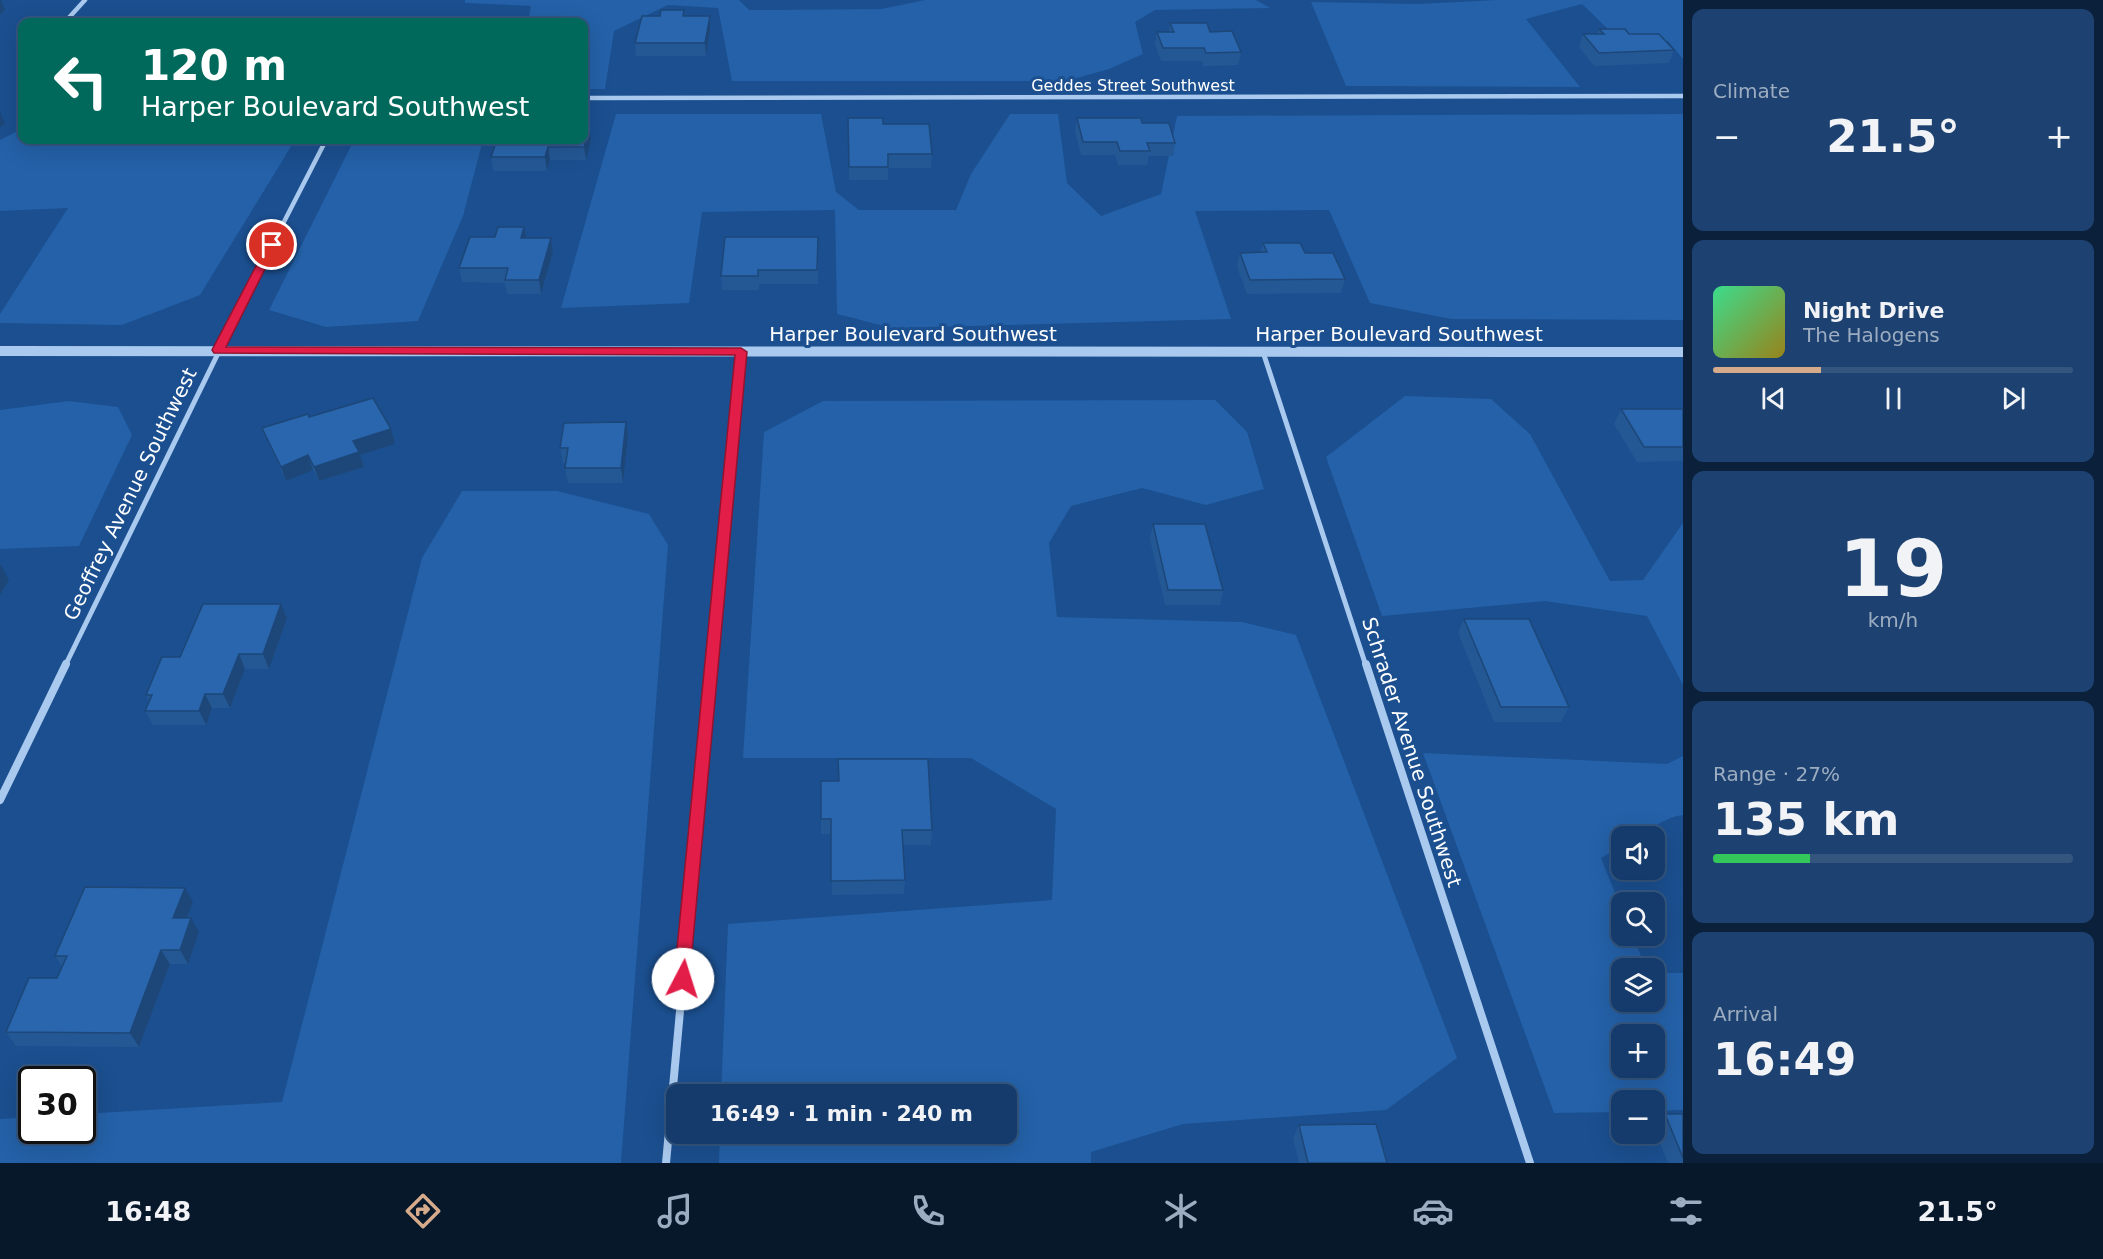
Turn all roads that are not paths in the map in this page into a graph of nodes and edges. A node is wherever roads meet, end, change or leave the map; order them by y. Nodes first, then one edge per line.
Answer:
1 (85, 0) edge
2 (69, 18) edge
3 (1683, 96) edge
4 (588, 98) edge
5 (324, 144) edge
6 (218, 350) junction
7 (0, 351) edge
8 (741, 352) junction
9 (1263, 352) junction
10 (1683, 352) edge
11 (0, 800) edge
12 (666, 1163) edge
13 (1530, 1163) edge

1 - 2 street
3 - 4 street, Geddes Street Southwest
5 - 6 street, Geoffrey Avenue Southwest
6 - 7 street, Harper Boulevard Southwest
6 - 8 street, Harper Boulevard Southwest
6 - 11 street, Geoffrey Avenue Southwest
8 - 9 street, Harper Boulevard Southwest
8 - 12 street
9 - 10 street, Harper Boulevard Southwest
9 - 13 street, Schrader Avenue Southwest

